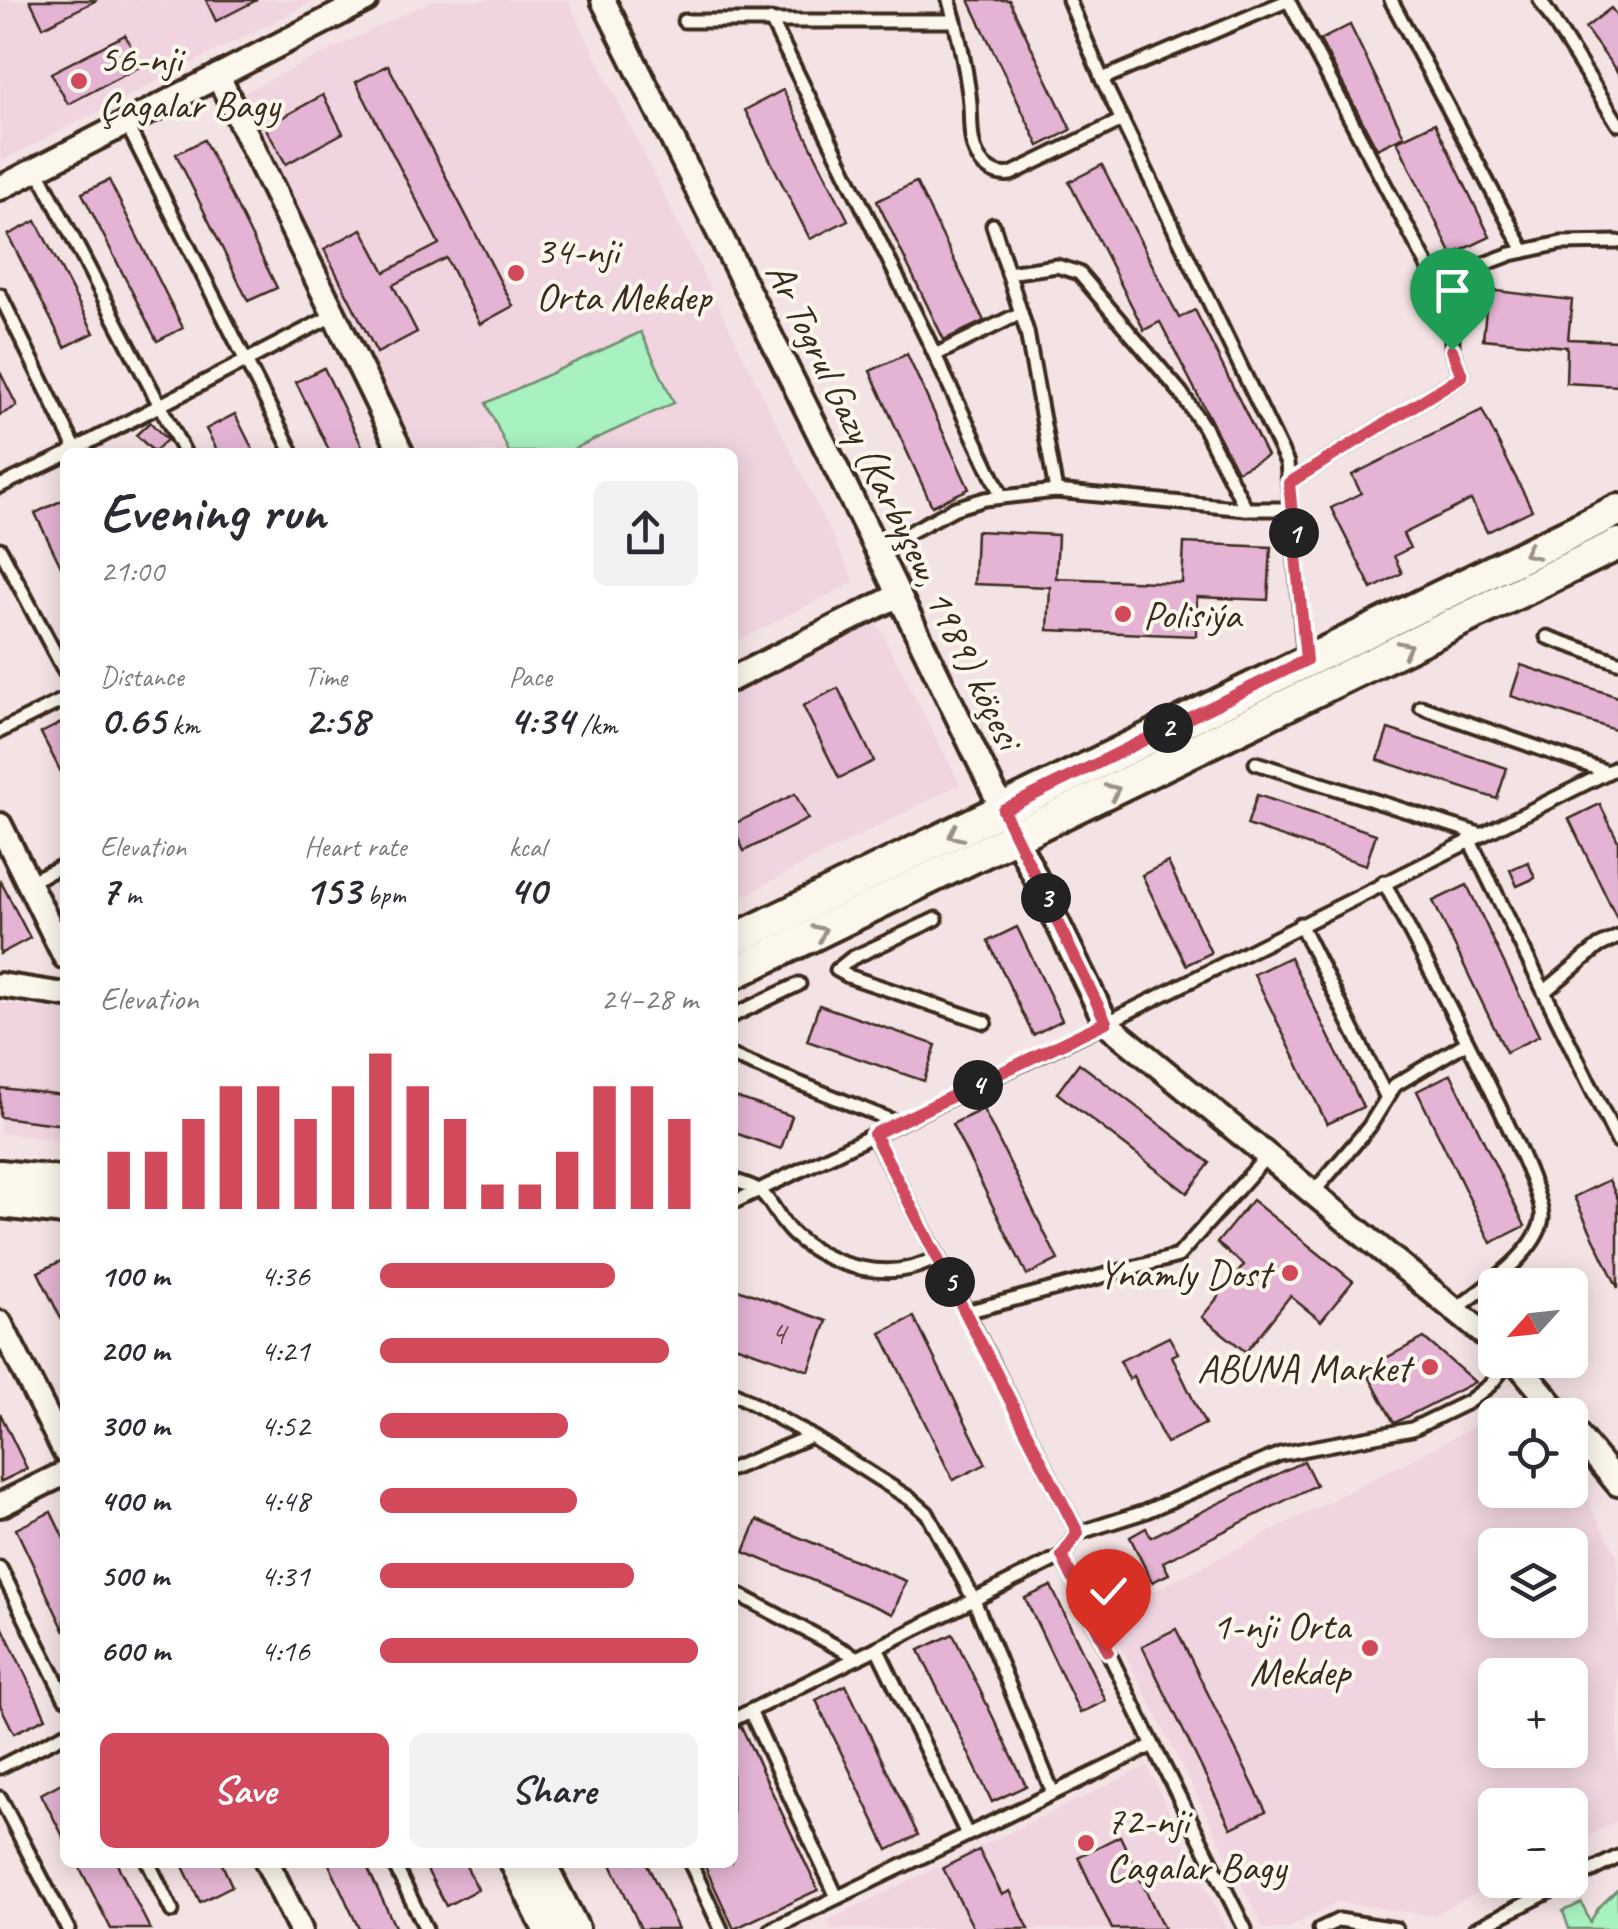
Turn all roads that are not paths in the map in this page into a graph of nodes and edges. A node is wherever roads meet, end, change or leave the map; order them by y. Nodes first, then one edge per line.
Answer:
1 (366, 0) edge
2 (603, 0) edge
3 (949, 0) edge
4 (1069, 0) edge
5 (1288, 0) edge
6 (1540, 0) edge
7 (1395, 1) edge
8 (771, 20) junction
9 (684, 21) dead end
10 (955, 21) junction
11 (218, 76) junction
12 (1102, 79) junction
13 (1122, 120) junction
14 (126, 123) junction
15 (1618, 124) edge
16 (38, 169) junction
17 (0, 188) edge
18 (993, 225) dead end
19 (1618, 242) edge
20 (1524, 251) junction
21 (1008, 273) junction
22 (1436, 282) junction
23 (0, 295) edge
24 (1021, 313) junction
25 (334, 314) junction
26 (935, 354) junction
27 (247, 362) junction
28 (160, 405) junction
29 (70, 448) edge
30 (79, 448) edge
31 (182, 448) edge
32 (290, 448) edge
33 (399, 448) edge
34 (60, 458) edge
35 (1289, 483) junction
36 (0, 486) edge
37 (1056, 490) junction
38 (1002, 497) junction
39 (1246, 509) junction
40 (1291, 509) junction
41 (1618, 510) edge
42 (1618, 544) edge
43 (0, 548) edge
44 (877, 550) junction
45 (899, 596) junction
46 (1547, 637) dead end
47 (1306, 660) junction
48 (60, 662) edge
49 (1618, 662) edge
50 (738, 676) edge
51 (60, 702) edge
52 (1421, 707) dead end
53 (0, 731) edge
54 (1256, 763) dead end
55 (1613, 770) edge
56 (1003, 810) junction
57 (0, 825) edge
58 (1474, 836) junction
59 (1017, 838) junction
60 (60, 867) edge
61 (28, 882) junction
62 (1384, 882) junction
63 (936, 919) dead end
64 (1300, 924) junction
65 (738, 938) edge
66 (1618, 938) edge
67 (60, 946) edge
68 (738, 971) edge
69 (799, 984) dead end
70 (0, 985) edge
71 (1544, 992) junction
72 (60, 994) edge
73 (738, 1013) edge
74 (985, 1022) dead end
75 (1106, 1022) junction
76 (1466, 1043) junction
77 (738, 1058) edge
78 (1386, 1096) junction
79 (898, 1123) junction
80 (874, 1134) junction
81 (1618, 1142) edge
82 (1267, 1156) junction
83 (0, 1176) edge
84 (60, 1182) edge
85 (738, 1182) edge
86 (759, 1190) junction
87 (1312, 1194) junction
88 (738, 1199) edge
89 (0, 1202) edge
90 (59, 1210) edge
91 (937, 1257) junction
92 (966, 1312) junction
93 (1454, 1312) junction
94 (0, 1323) edge
95 (1478, 1331) edge
96 (1496, 1378) edge
97 (1529, 1378) edge
98 (738, 1395) edge
99 (1546, 1398) edge
100 (811, 1436) junction
101 (60, 1442) edge
102 (1588, 1447) edge
103 (738, 1466) edge
104 (60, 1475) edge
105 (1618, 1483) edge
106 (0, 1505) edge
107 (1078, 1533) junction
108 (1062, 1556) junction
109 (0, 1568) edge
110 (738, 1594) edge
111 (974, 1600) junction
112 (877, 1648) junction
113 (858, 1658) junction
114 (60, 1688) edge
115 (750, 1711) junction
116 (738, 1717) edge
117 (60, 1737) edge
118 (1153, 1745) junction
119 (0, 1767) edge
120 (1053, 1793) junction
121 (0, 1798) edge
122 (967, 1834) junction
123 (1618, 1857) edge
124 (151, 1868) edge
125 (270, 1868) edge
126 (397, 1868) edge
127 (519, 1868) edge
128 (543, 1868) edge
129 (693, 1868) edge
130 (837, 1897) junction
131 (172, 1910) dead end
132 (68, 1929) edge
133 (300, 1929) edge
134 (426, 1929) edge
135 (549, 1929) edge
136 (573, 1929) edge
137 (721, 1929) edge
138 (772, 1929) edge
139 (1245, 1929) edge
140 (1320, 1929) edge
141 (1396, 1929) edge
142 (1475, 1929) edge

1 - 11 street
2 - 44 street, Ar Togrul Gazy (Karbyşew, 1989) köçesi
3 - 10 lane
4 - 12 lane
5 - 12 lane
5 - 22 lane
6 - 15 lane
7 - 20 lane
8 - 9 lane
8 - 10 lane
8 - 26 lane
10 - 13 lane
11 - 14 street
11 - 25 street
12 - 13 lane
13 - 35 lane
14 - 16 street
14 - 27 lane
16 - 17 street
16 - 28 lane
18 - 21 lane
19 - 20 lane
20 - 22 lane
21 - 24 lane
21 - 39 lane
22 - 35 lane
23 - 29 lane
24 - 26 lane
24 - 37 lane
25 - 27 lane
25 - 33 street
26 - 38 lane
27 - 28 lane
27 - 32 lane
28 - 30 lane
28 - 31 lane
34 - 36 lane
35 - 40 lane
37 - 38 lane
37 - 39 lane
38 - 44 lane
39 - 40 lane
40 - 47 lane
41 -> 47 main road
59 -> 42 main road
43 - 48 lane
44 - 45 street, Ar Togrul Gazy (Karbyşew, 1989) köçesi
45 - 50 street
45 - 56 street, Ar Togrul Gazy (Karbyşew, 1989) köçesi
46 - 49 lane
47 - 56 main road
51 - 53 lane
52 - 55 lane
54 - 58 lane
55 - 58 lane
56 - 59 street, Ar Togrul Gazy (Karbyşew, 1989) köçesi
56 -> 65 main road
57 - 61 street
58 - 62 lane
58 - 71 lane
68 -> 59 main road
59 - 75 street, Ar Togrul Gazy (Karbyşew, 1989) köçesi
60 - 61 lane
61 - 67 street
62 - 64 lane
62 - 76 lane
63 - 74 lane
64 - 75 lane
64 - 78 lane
66 - 71 lane
69 - 73 lane
70 - 72 street
71 - 81 lane
75 - 79 lane
75 - 82 street, Ar Togrul Gazy (Karbyşew, 1989) köçesi
76 - 78 lane
76 - 93 lane
77 - 79 lane
78 - 87 lane
79 - 80 lane
80 - 86 lane
80 - 91 lane
82 - 87 street, Ar Togrul Gazy (Karbyşew, 1989) köçesi
82 - 92 lane
83 - 84 main road
85 - 86 lane
86 - 88 lane
86 - 91 lane
87 - 93 street, Ar Togrul Gazy (Karbyşew, 1989) köçesi
89 - 90 main road
91 - 92 lane
92 - 107 lane
93 - 95 street, Ar Togrul Gazy (Karbyşew, 1989) köçesi
94 - 101 street
96 - 107 lane
97 - 99 street
98 - 100 lane
100 - 103 lane
100 - 111 lane
102 - 105 street
104 - 106 street
107 - 108 lane
108 - 111 lane
108 - 118 lane
109 - 114 lane
110 - 113 lane
111 - 112 lane
111 - 120 lane
112 - 113 lane
112 - 122 lane
113 - 115 lane
115 - 116 lane
115 - 130 lane
117 - 119 lane
118 - 120 lane
118 - 139 lane
120 - 122 lane
121 - 132 lane
122 - 130 lane
123 - 142 lane
124 - 131 lane
125 - 133 street
126 - 134 lane
127 - 135 main road
128 - 136 main road
129 - 137 lane
130 - 138 lane
140 - 141 lane

